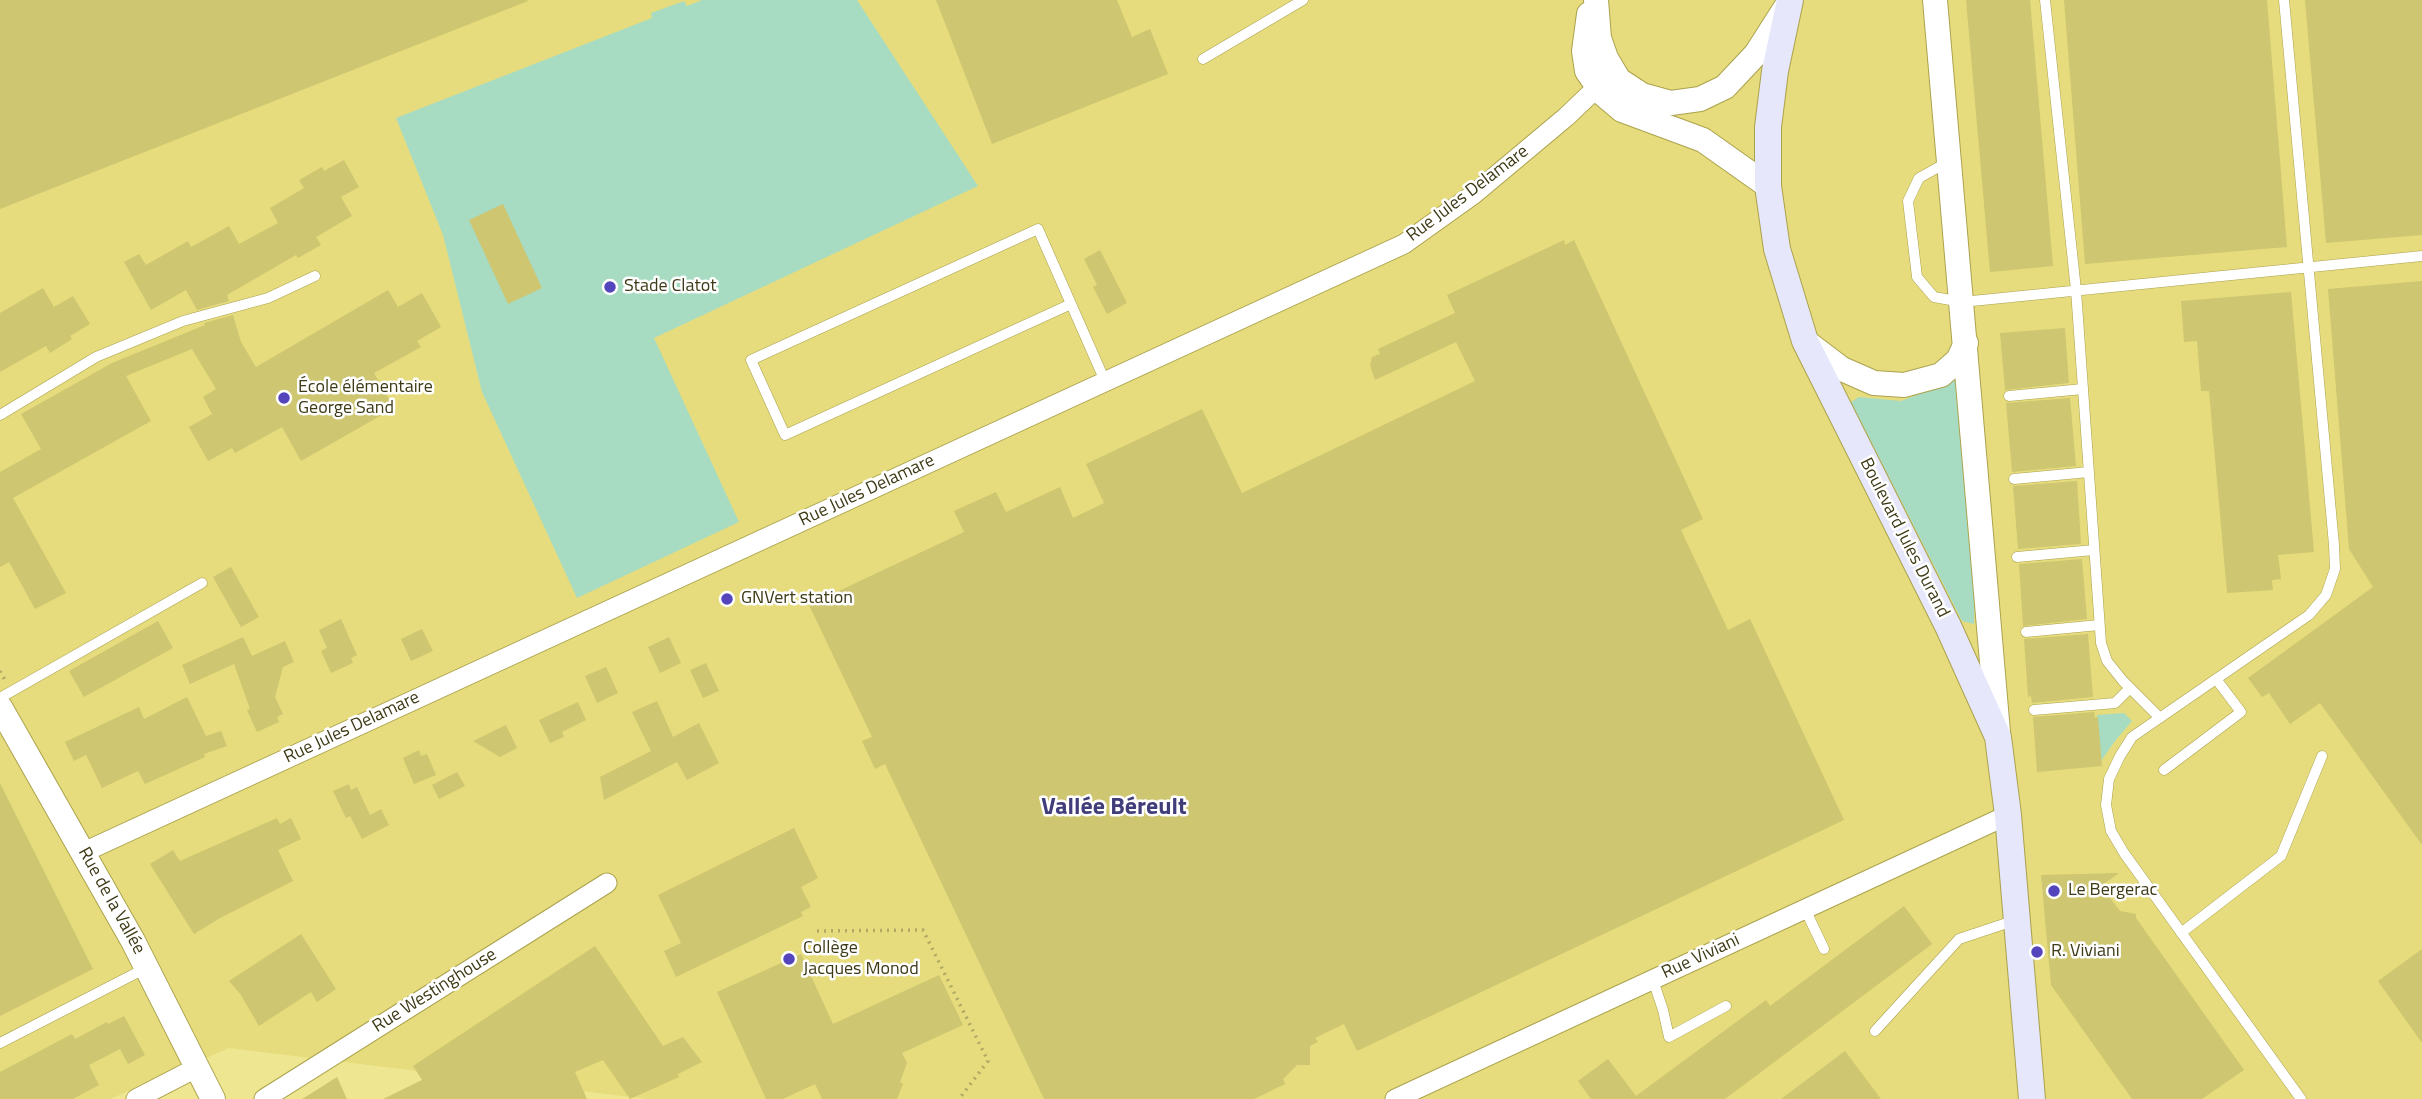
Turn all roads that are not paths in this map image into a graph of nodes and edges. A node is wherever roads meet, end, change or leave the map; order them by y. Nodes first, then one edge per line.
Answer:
1 (1303, 0) edge
2 (1595, 0) edge
3 (1790, 0) edge
4 (1935, 0) edge
5 (2045, 0) edge
6 (2284, 0) edge
7 (1203, 59) dead end
8 (1605, 80) junction
9 (1950, 161) junction
10 (1768, 186) junction
11 (2422, 256) edge
12 (2309, 267) junction
13 (315, 276) dead end
14 (2076, 290) junction
15 (1962, 302) junction
16 (1071, 304) junction
17 (1805, 341) junction
18 (1966, 343) junction
19 (1105, 381) junction
20 (2083, 389) junction
21 (2009, 396) dead end
22 (0, 415) edge
23 (2089, 472) junction
24 (2014, 479) dead end
25 (2094, 550) junction
26 (2017, 557) dead end
27 (202, 583) dead end
28 (2099, 625) junction
29 (2026, 632) dead end
30 (2216, 679) junction
31 (2130, 688) junction
32 (0, 698) edge
33 (0, 707) edge
34 (2034, 710) dead end
35 (2160, 718) junction
36 (1998, 737) junction
37 (2322, 756) dead end
38 (2164, 770) dead end
39 (2008, 815) junction
40 (84, 852) junction
41 (607, 883) dead end
42 (1805, 909) junction
43 (2017, 919) junction
44 (2181, 933) junction
45 (1824, 949) dead end
46 (147, 967) junction
47 (1653, 980) junction
48 (1726, 1006) dead end
49 (1875, 1031) dead end
50 (0, 1043) edge
51 (198, 1067) junction
52 (136, 1099) edge
53 (213, 1099) edge
54 (264, 1099) edge
55 (1395, 1099) edge
56 (2032, 1099) edge
57 (2301, 1099) edge

1 - 7 lane
2 - 8 street, Boulevard Jules Durand
3 - 8 street, Boulevard Jules Durand
3 - 10 main road, Boulevard Jules Durand
4 - 9 street, Boulevard Jules Durand
5 - 14 lane
6 - 12 lane
8 - 10 street, Boulevard Jules Durand
8 - 19 street, Rue Jules Delamare
9 - 15 street, Boulevard Jules Durand
9 - 15 lane
10 - 17 main road, Boulevard Jules Durand
11 - 12 lane
12 - 14 lane
12 - 30 lane
13 - 22 lane
14 - 15 lane
14 - 20 lane
15 - 18 street, Boulevard Jules Durand
16 - 16 lane
16 - 19 lane
17 - 18 street
17 - 36 main road, Boulevard Jules Durand
18 - 36 street, Boulevard Jules Durand
19 - 40 street, Rue Jules Delamare
20 - 21 lane
20 - 23 lane
23 - 24 lane
23 - 25 lane
25 - 26 lane
25 - 28 lane
27 - 32 lane
28 - 29 lane
28 - 31 lane
30 - 35 lane
30 - 38 lane
31 - 34 lane
31 - 35 lane
33 - 40 street, Rue de la Vallée
35 - 44 lane
36 - 39 main road, Boulevard Jules Durand
37 - 44 lane
39 - 42 street, Rue Viviani
39 - 43 main road, Boulevard Jules Durand
40 - 46 street, Rue de la Vallée
41 - 54 street, Rue Westinghouse
42 - 45 lane
42 - 47 street, Rue Viviani
43 - 49 lane
43 - 56 main road, Boulevard Jules Durand
44 - 57 lane
46 - 50 lane
46 - 51 street, Rue de la Vallée
47 - 48 lane
47 - 55 street, Rue Viviani
51 - 52 street
51 - 53 street, Rue de la Vallée

